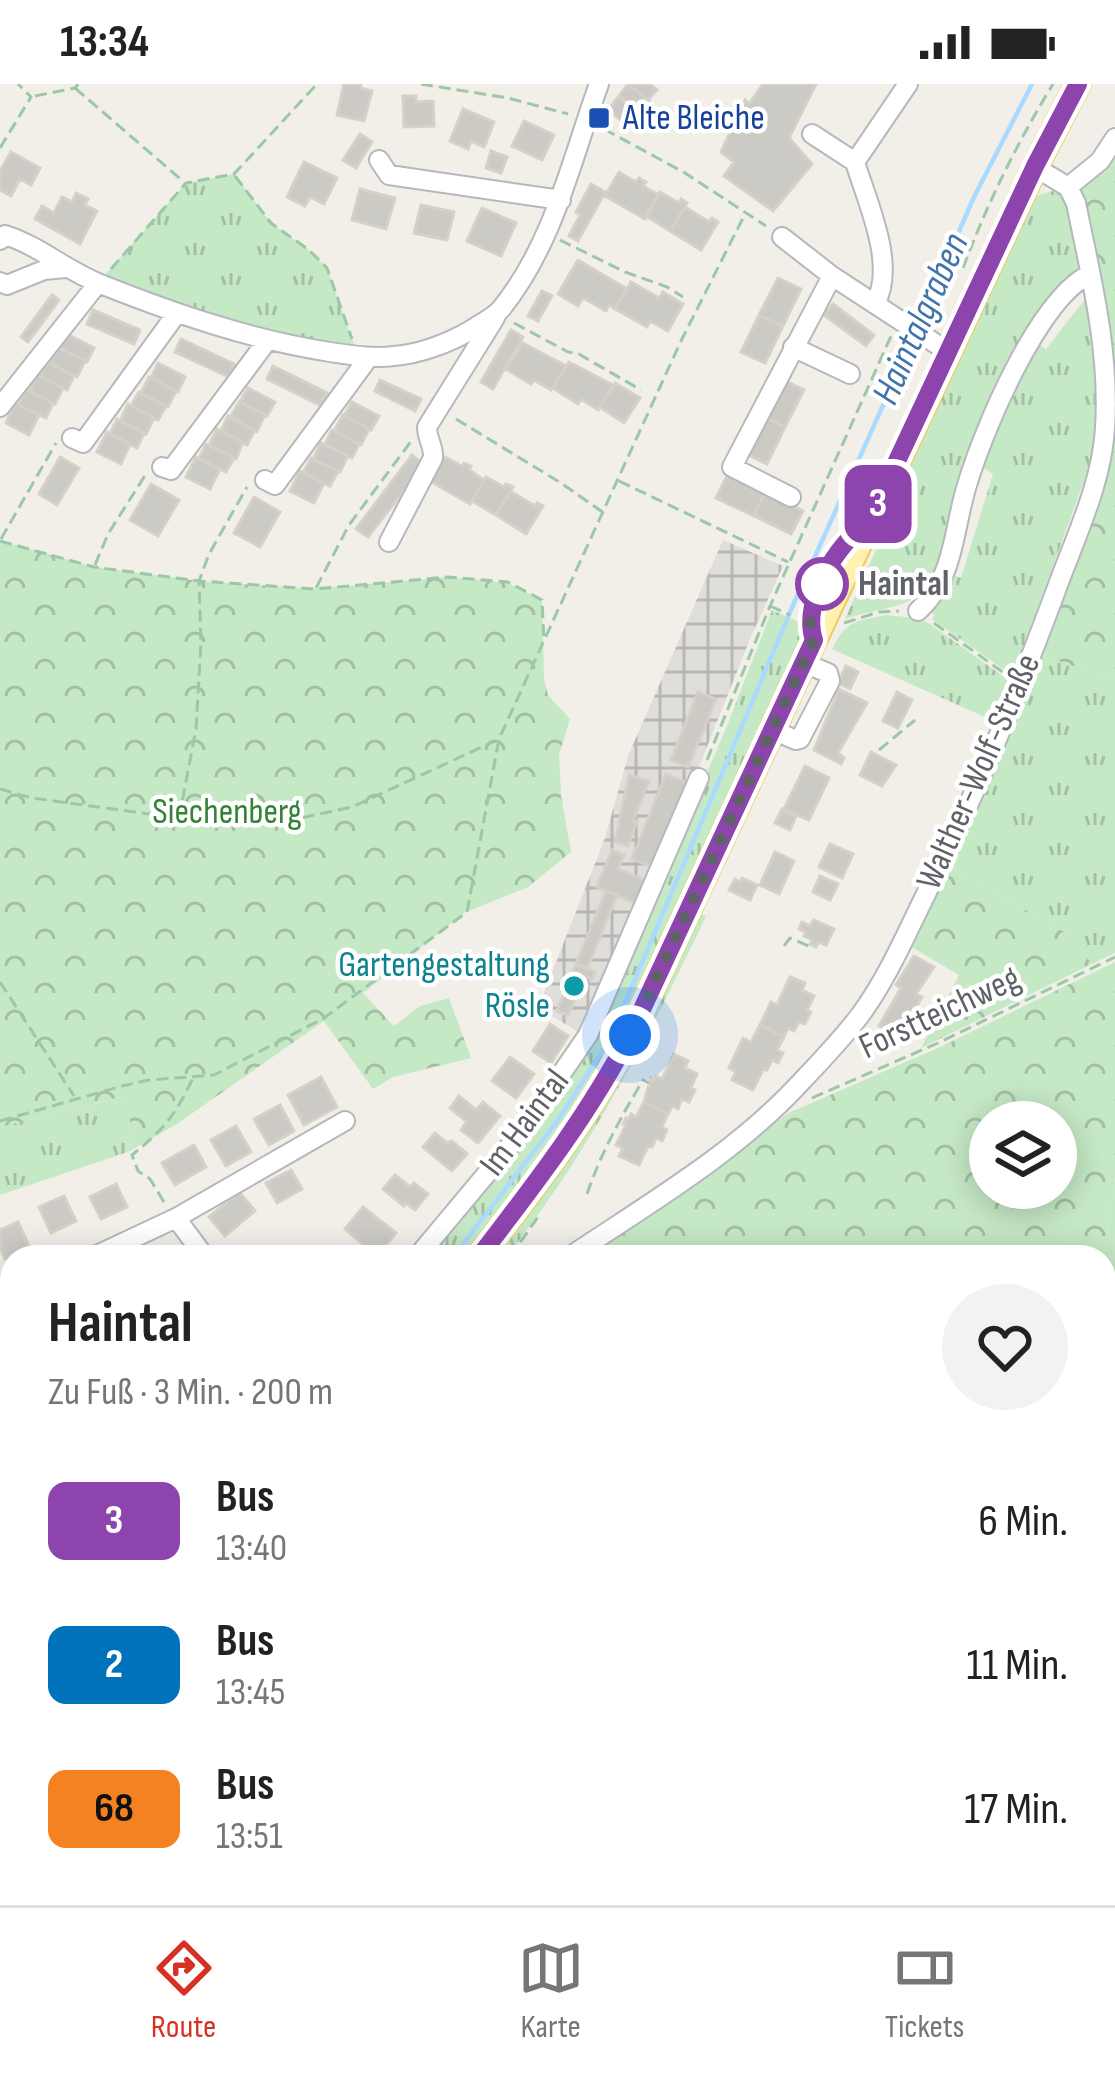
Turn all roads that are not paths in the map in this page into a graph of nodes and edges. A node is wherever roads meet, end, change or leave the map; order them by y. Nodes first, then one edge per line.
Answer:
1 (599, 84) edge
2 (908, 84) edge
3 (1078, 84) edge
4 (812, 134) dead end
5 (1115, 138) edge
6 (380, 160) dead end
7 (856, 162) junction
8 (1035, 166) junction
9 (1068, 187) junction
10 (561, 200) junction
11 (782, 237) road end
12 (0, 240) edge
13 (65, 268) junction
14 (1090, 274) junction
15 (832, 276) junction
16 (0, 283) edge
17 (98, 283) junction
18 (875, 304) junction
19 (177, 313) junction
20 (497, 314) junction
21 (267, 341) junction
22 (793, 347) junction
23 (950, 352) junction
24 (363, 357) junction
25 (850, 374) dead end
26 (0, 407) edge
27 (72, 439) road end
28 (162, 467) road end
29 (265, 481) road end
30 (791, 497) dead end
31 (389, 542) dead end
32 (918, 611) road end
33 (699, 778) road end
34 (344, 1121) dead end
35 (302, 1147) junction
36 (315, 1165) dead end
37 (176, 1218) junction
38 (119, 1245) edge
39 (197, 1245) edge
40 (427, 1245) edge
41 (488, 1245) edge
42 (586, 1245) edge

1 - 10 street
2 - 7 street
3 - 8 main road
4 - 7 street
5 - 9 street
6 - 10 street
7 - 18 street
8 - 9 street
8 - 23 main road
9 - 14 street, Walther-Wolf-Straße
10 - 20 street
11 - 15 street
12 - 13 street
13 - 16 street
13 - 17 street
14 - 32 street
14 - 42 street, Walther-Wolf-Straße
15 - 18 street
15 - 22 street
17 - 19 street
17 - 26 street
18 - 23 street
19 - 21 street
19 - 27 street
20 - 24 street
20 - 31 street
21 - 24 street
21 - 28 street
22 - 25 street
22 - 30 street
23 - 41 main road
24 - 29 street
33 - 40 street, Im Haintal
34 - 35 street
35 - 36 street
35 - 37 street
37 - 38 street
37 - 39 street

